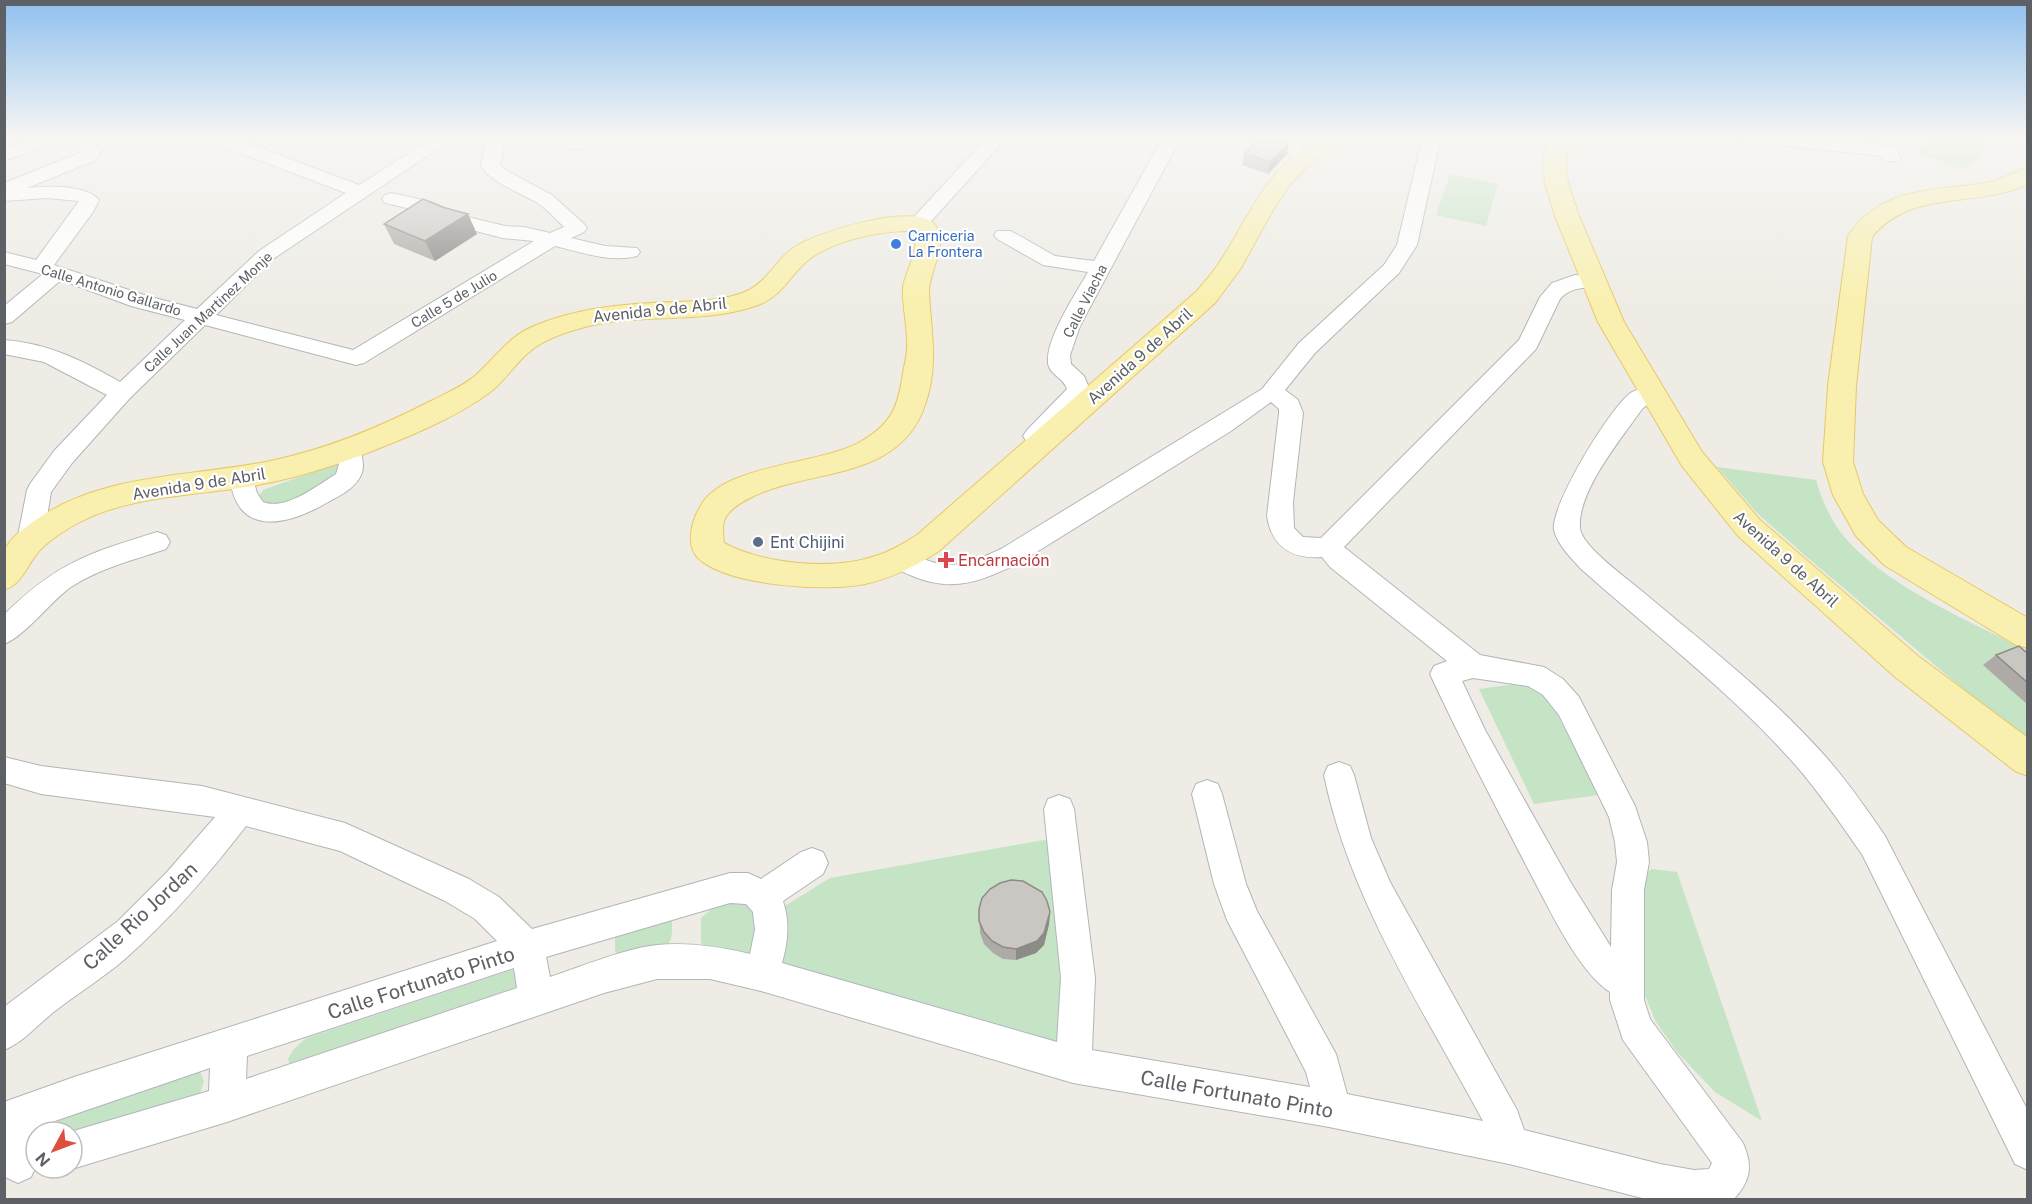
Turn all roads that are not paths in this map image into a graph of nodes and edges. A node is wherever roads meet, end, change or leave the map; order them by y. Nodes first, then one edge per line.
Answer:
1 (44, 192) edge
2 (49, 192) edge
3 (361, 192) edge
4 (532, 192) edge
5 (947, 192) edge
6 (1143, 192) edge
7 (1272, 192) edge
8 (1419, 192) edge
9 (1560, 192) edge
10 (1977, 192) edge
11 (4, 195) edge
12 (392, 199) dead end
13 (918, 224) junction
14 (1004, 235) dead end
15 (551, 240) junction
16 (630, 252) dead end
17 (4, 258) edge
18 (1101, 268) junction
19 (49, 270) junction
20 (1593, 281) junction
21 (4, 317) edge
22 (201, 318) junction
23 (4, 347) edge
24 (356, 358) joint
25 (122, 393) junction
26 (1270, 394) junction
27 (1654, 394) junction
28 (346, 448) junction
29 (1005, 477) junction
30 (242, 478) junction
31 (30, 541) junction
32 (157, 542) dead end
33 (1328, 547) junction
34 (902, 559) junction
35 (4, 578) edge
36 (4, 633) edge
37 (2028, 635) edge
38 (1473, 666) junction
39 (2028, 760) edge
40 (4, 770) edge
41 (1339, 775) dead end
42 (1207, 794) dead end
43 (1059, 809) dead end
44 (239, 811) junction
45 (812, 863) dead end
46 (763, 896) junction
47 (528, 948) junction
48 (761, 974) junction
49 (1627, 982) junction
50 (536, 998) junction
51 (4, 1033) edge
52 (230, 1046) junction
53 (1073, 1065) junction
54 (227, 1104) junction
55 (1329, 1109) junction
56 (17, 1117) edge
57 (1509, 1145) junction
58 (84, 1146) edge
59 (2028, 1151) edge
60 (20, 1164) edge

1 - 11 street
2 - 19 street
3 - 22 street, Calle Juan Martinez Monje
4 - 15 street, Calle 5 de Julio
5 - 13 street
6 - 18 street, Calle Viacha
7 - 29 main road, Avenida 9 de Abril
8 - 26 street
9 - 20 main road, Avenida 9 de Abril
10 - 37 main road
12 - 15 street
13 - 28 main road, Avenida 9 de Abril
13 - 34 main road, Avenida 9 de Abril
14 - 18 street
15 - 16 street
15 - 24 street, Calle 5 de Julio
17 - 19 street, Calle Antonio Gallardo
18 - 29 street, Calle Viacha
19 - 21 street
19 - 22 street, Calle Antonio Gallardo
20 - 27 main road, Avenida 9 de Abril
20 - 33 street
22 - 24 street, Calle Antonio Gallardo
22 - 25 street, Calle Juan Martinez Monje
23 - 25 street
25 - 31 street, Calle Juan Martinez Monje
26 - 33 street
26 - 34 street
27 - 39 main road, Avenida 9 de Abril
27 - 59 street
28 - 30 main road, Avenida 9 de Abril
28 - 30 street
29 - 34 main road, Avenida 9 de Abril
30 - 31 main road, Avenida 9 de Abril
31 - 35 main road, Avenida 9 de Abril
32 - 36 street
33 - 38 street
38 - 49 street
38 - 49 street
40 - 44 street
41 - 57 street
42 - 55 street
43 - 53 street
44 - 47 street
44 - 51 street, Calle Rio Jordan
45 - 46 street
46 - 47 street, Calle Fortunato Pinto
46 - 48 street
47 - 50 street
47 - 52 street, Calle Fortunato Pinto
48 - 50 street, Calle Fortunato Pinto
48 - 53 street, Calle Fortunato Pinto
49 - 57 street, Calle Fortunato Pinto
50 - 54 street, Calle Fortunato Pinto
52 - 54 street
52 - 56 street, Calle Fortunato Pinto
53 - 55 street, Calle Fortunato Pinto
54 - 58 street, Calle Fortunato Pinto
55 - 57 street, Calle Fortunato Pinto
56 - 60 street

